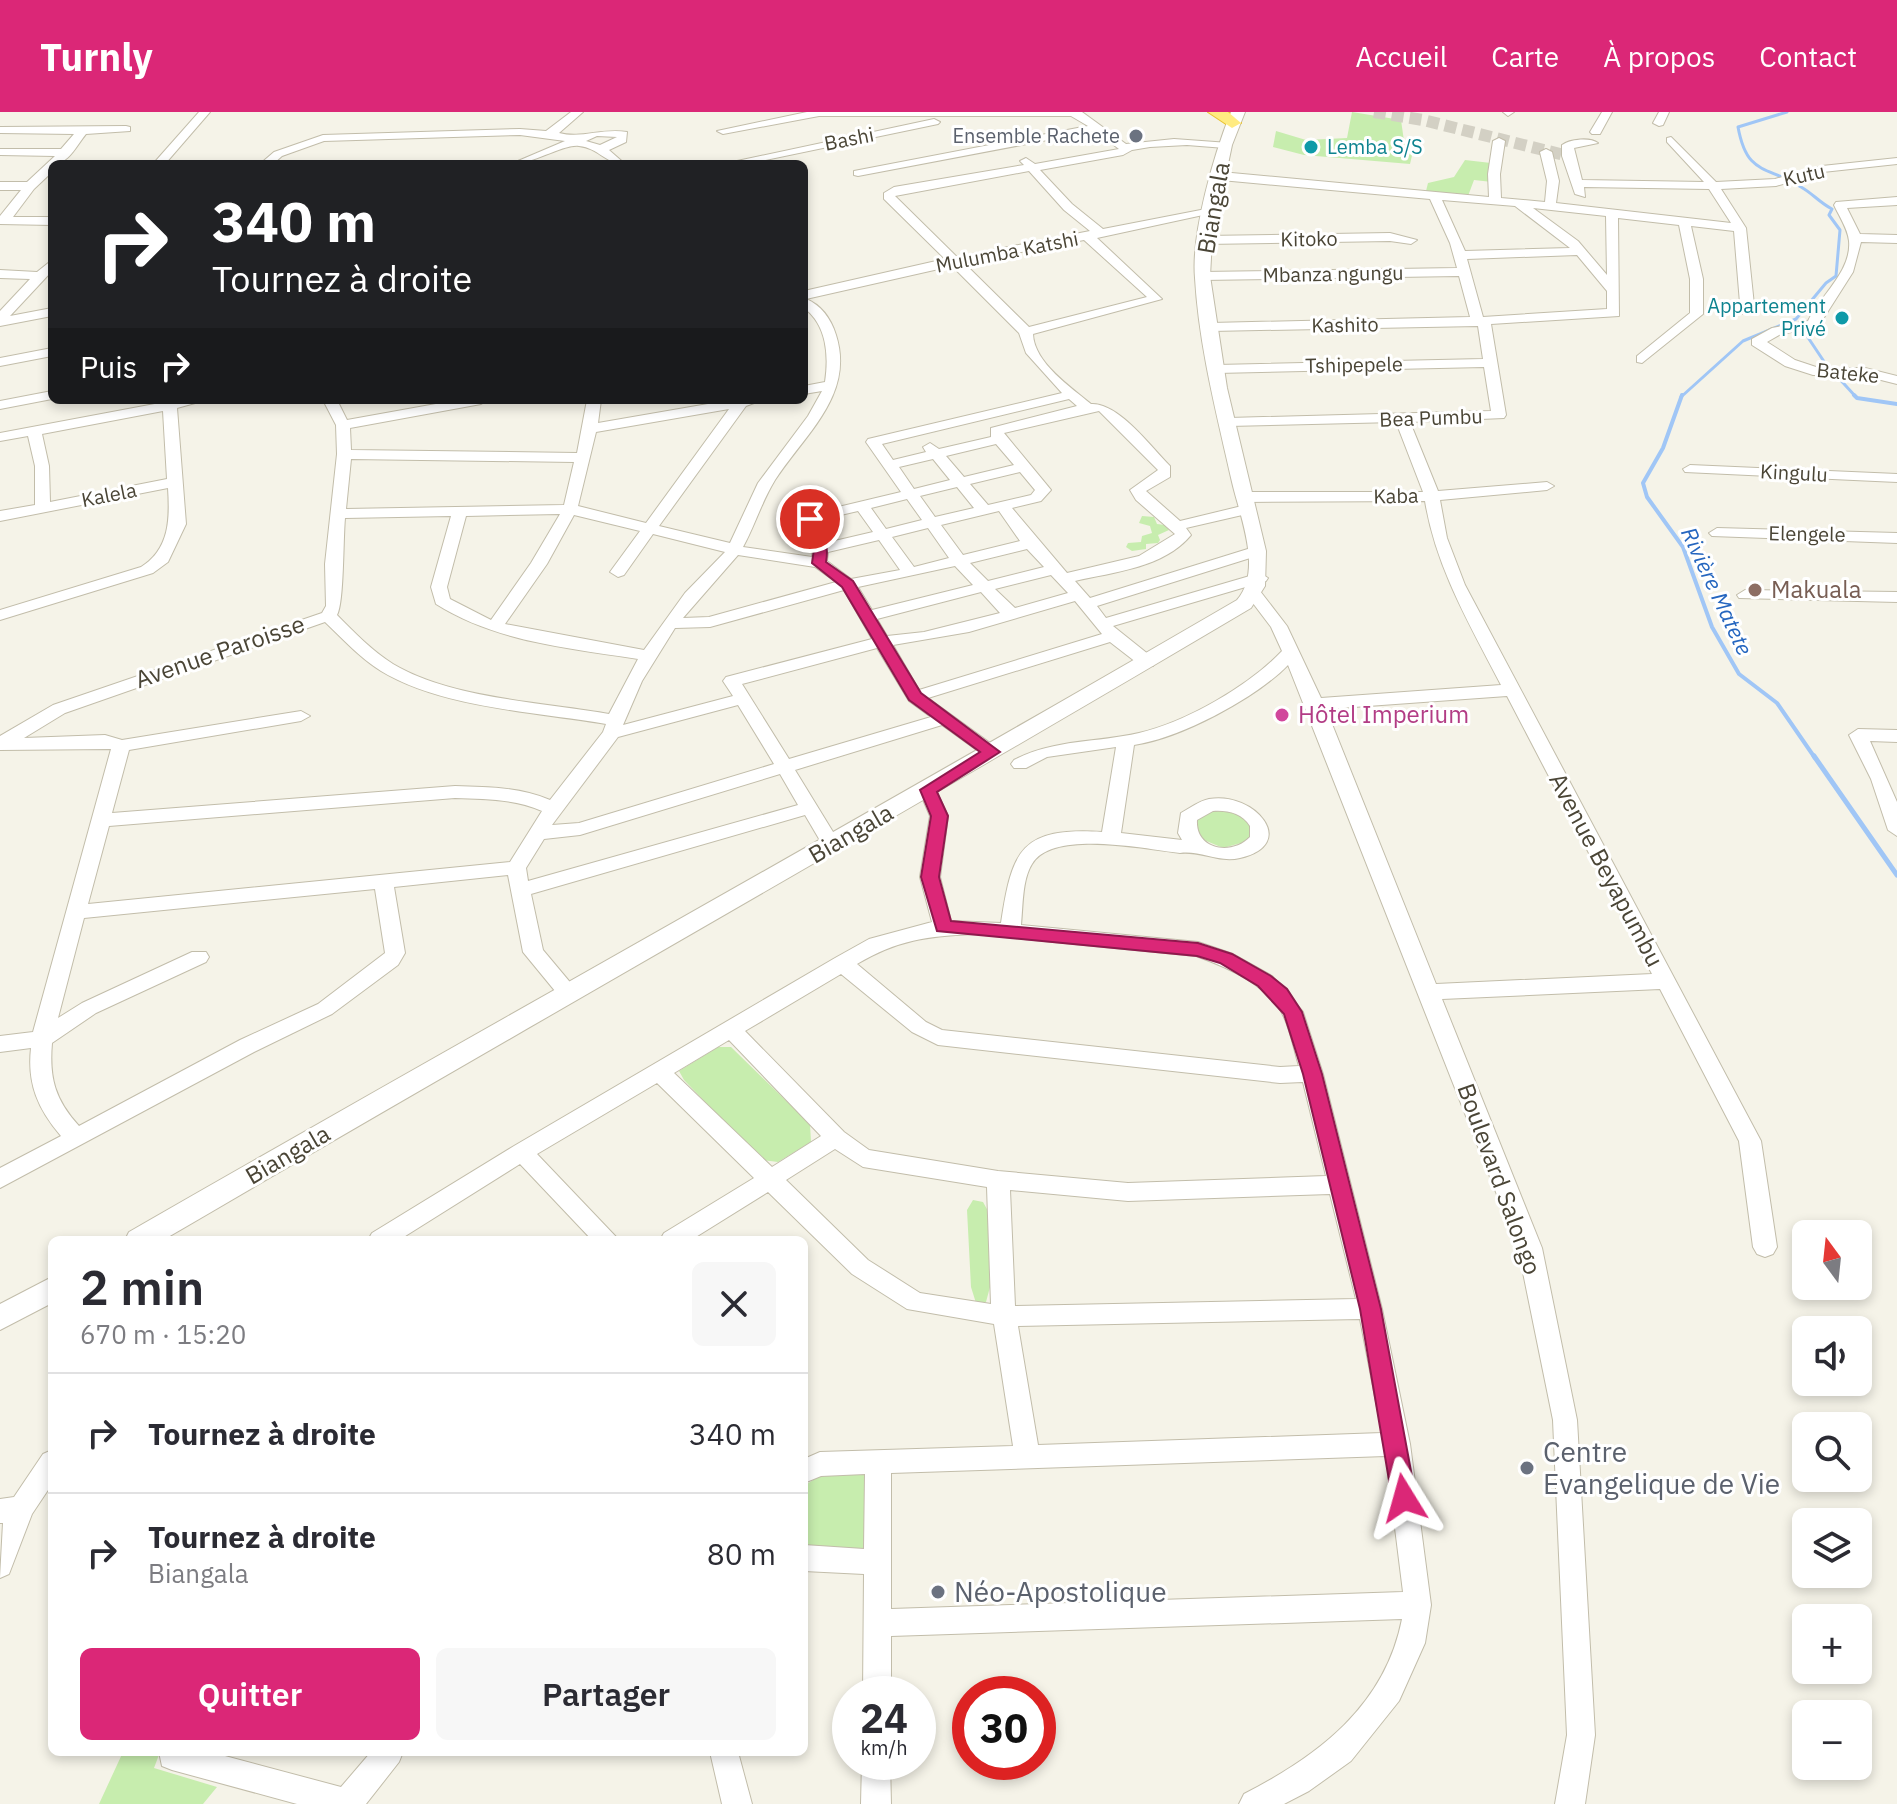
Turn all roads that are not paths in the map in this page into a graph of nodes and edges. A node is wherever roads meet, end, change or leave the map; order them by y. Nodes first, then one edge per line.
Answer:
1 (205, 112) edge
2 (578, 112) edge
3 (1607, 112) edge
4 (969, 113) edge
5 (1229, 116) edge
6 (1099, 127) junction
7 (126, 129) dead end
8 (0, 130) edge
9 (23, 131) junction
10 (83, 131) junction
11 (723, 131) dead end
12 (550, 134) junction
13 (1671, 140) dead end
14 (573, 141) junction
15 (1499, 141) dead end
16 (1009, 144) junction
17 (1225, 145) junction
18 (1124, 148) junction
19 (601, 149) junction
20 (3, 152) edge
21 (1546, 152) dead end
22 (67, 153) junction
23 (59, 160) edge
24 (163, 160) edge
25 (273, 160) edge
26 (527, 160) edge
27 (614, 160) edge
28 (748, 160) edge
29 (1897, 161) edge
30 (1032, 167) junction
31 (48, 170) edge
32 (858, 173) dead end
33 (1221, 176) junction
34 (1579, 183) junction
35 (0, 186) edge
36 (30, 186) junction
37 (1711, 187) junction
38 (1435, 197) junction
39 (1897, 201) edge
40 (1495, 203) junction
41 (1516, 205) junction
42 (1550, 206) junction
43 (1583, 210) junction
44 (1211, 212) junction
45 (1612, 213) junction
46 (2, 220) edge
47 (48, 221) edge
48 (1684, 222) junction
49 (1740, 228) junction
50 (1094, 235) junction
51 (1855, 238) junction
52 (1897, 239) edge
53 (1205, 240) junction
54 (1411, 240) dead end
55 (1458, 249) junction
56 (1580, 251) junction
57 (951, 262) junction
58 (48, 268) edge
59 (1464, 272) junction
60 (0, 274) edge
61 (39, 276) junction
62 (1202, 276) junction
63 (1612, 289) junction
64 (808, 294) edge
65 (808, 305) edge
66 (1737, 311) dead end
67 (48, 313) edge
68 (0, 320) edge
69 (1478, 321) junction
70 (1211, 327) junction
71 (1026, 332) junction
72 (48, 353) edge
73 (1642, 359) dead end
74 (0, 362) edge
75 (1490, 363) junction
76 (1217, 369) junction
77 (1897, 380) edge
78 (832, 385) junction
79 (808, 389) edge
80 (1074, 394) junction
81 (48, 396) edge
82 (180, 404) edge
83 (332, 404) edge
84 (459, 404) edge
85 (593, 404) edge
86 (736, 404) edge
87 (746, 404) edge
88 (0, 405) edge
89 (170, 406) junction
90 (1088, 408) junction
91 (1402, 420) junction
92 (1229, 422) junction
93 (343, 425) junction
94 (590, 429) junction
95 (919, 430) junction
96 (34, 431) junction
97 (1, 433) edge
98 (999, 439) junction
99 (344, 454) junction
100 (935, 454) junction
101 (583, 458) junction
102 (889, 465) junction
103 (1024, 467) junction
104 (1690, 469) dead end
105 (1897, 478) edge
106 (175, 482) junction
107 (959, 482) junction
108 (1547, 486) dead end
109 (911, 494) junction
110 (1432, 496) junction
111 (1245, 504) junction
112 (862, 506) junction
113 (43, 507) junction
114 (1003, 507) junction
115 (570, 509) junction
116 (460, 511) junction
117 (985, 511) junction
118 (338, 514) junction
119 (0, 516) edge
120 (934, 524) junction
121 (651, 526) junction
122 (1177, 526) junction
123 (1717, 533) dead end
124 (884, 536) junction
125 (1897, 538) edge
126 (1030, 543) junction
127 (735, 548) junction
128 (1257, 551) junction
129 (820, 556) junction
130 (959, 561) junction
131 (618, 572) dead end
132 (910, 573) junction
133 (1059, 574) junction
134 (848, 584) junction
135 (1257, 586) junction
136 (985, 587) junction
137 (1745, 595) dead end
138 (1897, 597) edge
139 (1083, 599) junction
140 (1011, 614) junction
141 (0, 615) edge
142 (328, 616) junction
143 (865, 617) junction
144 (673, 623) junction
145 (495, 626) junction
146 (1107, 630) junction
147 (883, 641) junction
148 (1291, 652) junction
149 (649, 656) junction
150 (1147, 662) junction
151 (1511, 690) junction
152 (915, 697) junction
153 (742, 699) junction
154 (1315, 704) junction
155 (301, 716) dead end
156 (945, 718) junction
157 (613, 727) junction
158 (1897, 736) edge
159 (1126, 741) junction
160 (0, 744) edge
161 (121, 746) junction
162 (991, 752) junction
163 (1020, 764) dead end
164 (784, 767) junction
165 (1888, 779) edge
166 (928, 790) junction
167 (809, 808) junction
168 (553, 809) junction
169 (101, 820) junction
170 (1897, 830) edge
171 (538, 833) junction
172 (1110, 841) junction
173 (1196, 844) dead end
174 (832, 845) junction
175 (516, 868) junction
176 (384, 882) junction
177 (520, 890) junction
178 (78, 912) junction
179 (943, 927) junction
180 (1010, 930) junction
181 (199, 957) dead end
182 (842, 963) junction
183 (1665, 981) junction
184 (567, 992) junction
185 (1428, 992) junction
186 (730, 1028) junction
187 (42, 1039) junction
188 (0, 1044) edge
189 (660, 1072) junction
190 (1312, 1074) junction
191 (76, 1138) junction
192 (836, 1138) junction
193 (522, 1152) junction
194 (0, 1179) edge
195 (770, 1180) junction
196 (998, 1180) junction
197 (1339, 1185) junction
198 (146, 1236) edge
199 (386, 1236) edge
200 (603, 1236) edge
201 (679, 1236) edge
202 (1765, 1247) dead end
203 (48, 1291) edge
204 (5, 1308) edge
205 (1370, 1309) junction
206 (1006, 1316) junction
207 (1397, 1444) junction
208 (1027, 1458) junction
209 (878, 1464) junction
210 (48, 1467) edge
211 (808, 1469) edge
212 (11, 1510) edge
213 (808, 1558) edge
214 (877, 1562) junction
215 (0, 1565) edge
216 (1418, 1605) junction
217 (878, 1623) junction
218 (877, 1676) edge
219 (172, 1756) dead end
220 (386, 1756) edge
221 (725, 1756) edge
222 (876, 1780) edge
223 (348, 1804) edge
224 (737, 1804) edge
225 (876, 1804) edge
226 (1254, 1804) edge
227 (1570, 1804) edge

1 - 24 street
2 - 12 street
3 - 34 street
4 - 6 street, Bashi
4 - 11 street, Bashi
4 - 28 street, Bashi
5 - 17 street, Biangala
6 - 16 street
6 - 18 street
7 - 10 street
8 - 9 street
9 - 10 street
9 - 20 street
10 - 22 street
12 - 14 street
12 - 25 street
13 - 37 street
14 - 19 street
14 - 19 street
14 - 26 street
15 - 40 street
16 - 30 street
16 - 32 street
17 - 18 street
17 - 33 street, Biangala
18 - 30 street
19 - 27 street
20 - 22 street
21 - 42 street
22 - 23 street
29 - 37 street, Kutu
30 - 50 street
30 - 57 street
31 - 36 street
33 - 38 street
33 - 44 street, Biangala
34 - 37 street, Kutu
34 - 43 street
35 - 36 street
36 - 46 street
37 - 49 street
38 - 40 street
38 - 55 street, Bea Pumbu
39 - 51 street
40 - 41 street
41 - 42 street
41 - 56 street
42 - 43 street
43 - 45 street
44 - 50 street, Mulumba Katshi
44 - 53 street, Biangala
45 - 48 street
45 - 63 street
46 - 47 street
48 - 49 street
48 - 73 street
49 - 66 street
50 - 57 street, Mulumba Katshi
50 - 71 street
51 - 52 street
51 - 77 street, Bateke
53 - 54 street, Kitoko
53 - 62 street, Biangala
55 - 56 street
55 - 59 street, Bea Pumbu
56 - 63 street
57 - 64 street, Mulumba Katshi
57 - 71 street
58 - 61 street
59 - 62 street, Mbanza ngungu
59 - 69 street, Bea Pumbu
60 - 61 street
61 - 68 street
62 - 70 street, Biangala
63 - 69 street, Kashito
65 - 78 street
67 - 68 street
69 - 70 street, Kashito
69 - 75 street, Bea Pumbu
70 - 76 street, Biangala
71 - 80 street
72 - 74 street
75 - 76 street, Tshipepele
75 - 91 street, Bea Pumbu
76 - 92 street, Biangala
78 - 79 street
78 - 127 street
80 - 90 street
80 - 95 street
81 - 88 street
82 - 89 street
83 - 93 street, Avenue Paroisse
84 - 93 street
85 - 94 street
86 - 94 street
87 - 121 street
89 - 96 street
89 - 106 street
90 - 98 street
90 - 122 street
91 - 92 street, Bea Pumbu
91 - 110 street, Avenue Beyapumbu
92 - 111 street, Biangala
93 - 99 street, Avenue Paroisse
94 - 101 street
95 - 100 street
95 - 102 street
96 - 97 street
96 - 113 street
98 - 100 street
98 - 103 street
99 - 101 street
99 - 118 street, Avenue Paroisse
100 - 102 street
100 - 107 street
101 - 115 street
102 - 109 street
103 - 107 street
103 - 114 street
104 - 105 street, Kingulu
106 - 113 street, Kalela
106 - 141 street
107 - 109 street
107 - 117 street
108 - 110 street, Kaba
109 - 112 street
109 - 120 street
110 - 111 street, Kaba
110 - 151 street, Avenue Beyapumbu
111 - 122 street, Kaba
111 - 128 street, Biangala
112 - 124 street
112 - 129 street
113 - 119 street, Kalela
114 - 117 street
114 - 126 street
115 - 116 street
115 - 121 street
115 - 145 street
116 - 118 street
116 - 145 street
117 - 120 street
118 - 142 street, Avenue Paroisse
120 - 124 street
120 - 130 street
121 - 127 street
121 - 131 street
122 - 133 street
123 - 125 street, Elengele
124 - 129 street
124 - 132 street
126 - 130 street
126 - 133 street
127 - 129 street
127 - 144 street
128 - 135 street, Biangala
128 - 139 street
129 - 134 street
130 - 132 street
130 - 136 street
132 - 134 street
133 - 136 street
133 - 139 street
134 - 143 street
134 - 144 street
135 - 146 street
135 - 148 street, Boulevard Salongo
135 - 150 street, Biangala
136 - 140 street
136 - 143 street
137 - 138 street
139 - 140 street
139 - 146 street
140 - 147 street
142 - 157 street
142 - 160 street, Avenue Paroisse
143 - 147 street
144 - 149 street
145 - 149 street
146 - 150 street
146 - 152 street
147 - 152 street
147 - 153 street
148 - 154 street, Boulevard Salongo
148 - 159 street
149 - 157 street
150 - 162 street, Biangala
151 - 154 street
151 - 183 street, Avenue Beyapumbu
152 - 156 street
153 - 157 street
153 - 164 street
154 - 185 street, Boulevard Salongo
155 - 161 street
156 - 162 street
156 - 164 street
157 - 168 street
158 - 165 street
159 - 163 street
159 - 172 street
160 - 161 street
161 - 169 street
162 - 166 street, Biangala
164 - 167 street
164 - 171 street
165 - 170 street
166 - 174 street, Biangala
166 - 179 street
167 - 174 street
167 - 177 street
168 - 169 street
168 - 171 street
169 - 178 street
171 - 175 street
172 - 173 street
172 - 180 street
174 - 184 street, Biangala
175 - 176 street
175 - 177 street
176 - 178 street
176 - 191 street
177 - 184 street
178 - 187 street
179 - 180 street
179 - 182 street
180 - 190 street
181 - 187 street
182 - 186 street
182 - 190 street
183 - 185 street
183 - 202 street, Avenue Beyapumbu
184 - 198 street, Biangala
185 - 227 street, Boulevard Salongo
186 - 189 street
186 - 192 street
187 - 188 street
187 - 191 street
189 - 193 street
189 - 195 street
190 - 197 street
191 - 194 street
192 - 195 street
192 - 196 street
193 - 199 street
193 - 200 street
195 - 201 street
195 - 206 street
196 - 197 street
196 - 206 street
197 - 205 street
203 - 204 street
205 - 206 street
205 - 207 street
206 - 208 street
207 - 208 street
207 - 216 street
208 - 209 street
209 - 211 street
209 - 214 street
210 - 212 street
212 - 215 street
213 - 214 street
214 - 217 street
216 - 217 street
216 - 226 street
217 - 218 street
219 - 223 street
220 - 223 street
221 - 224 street
222 - 225 street

